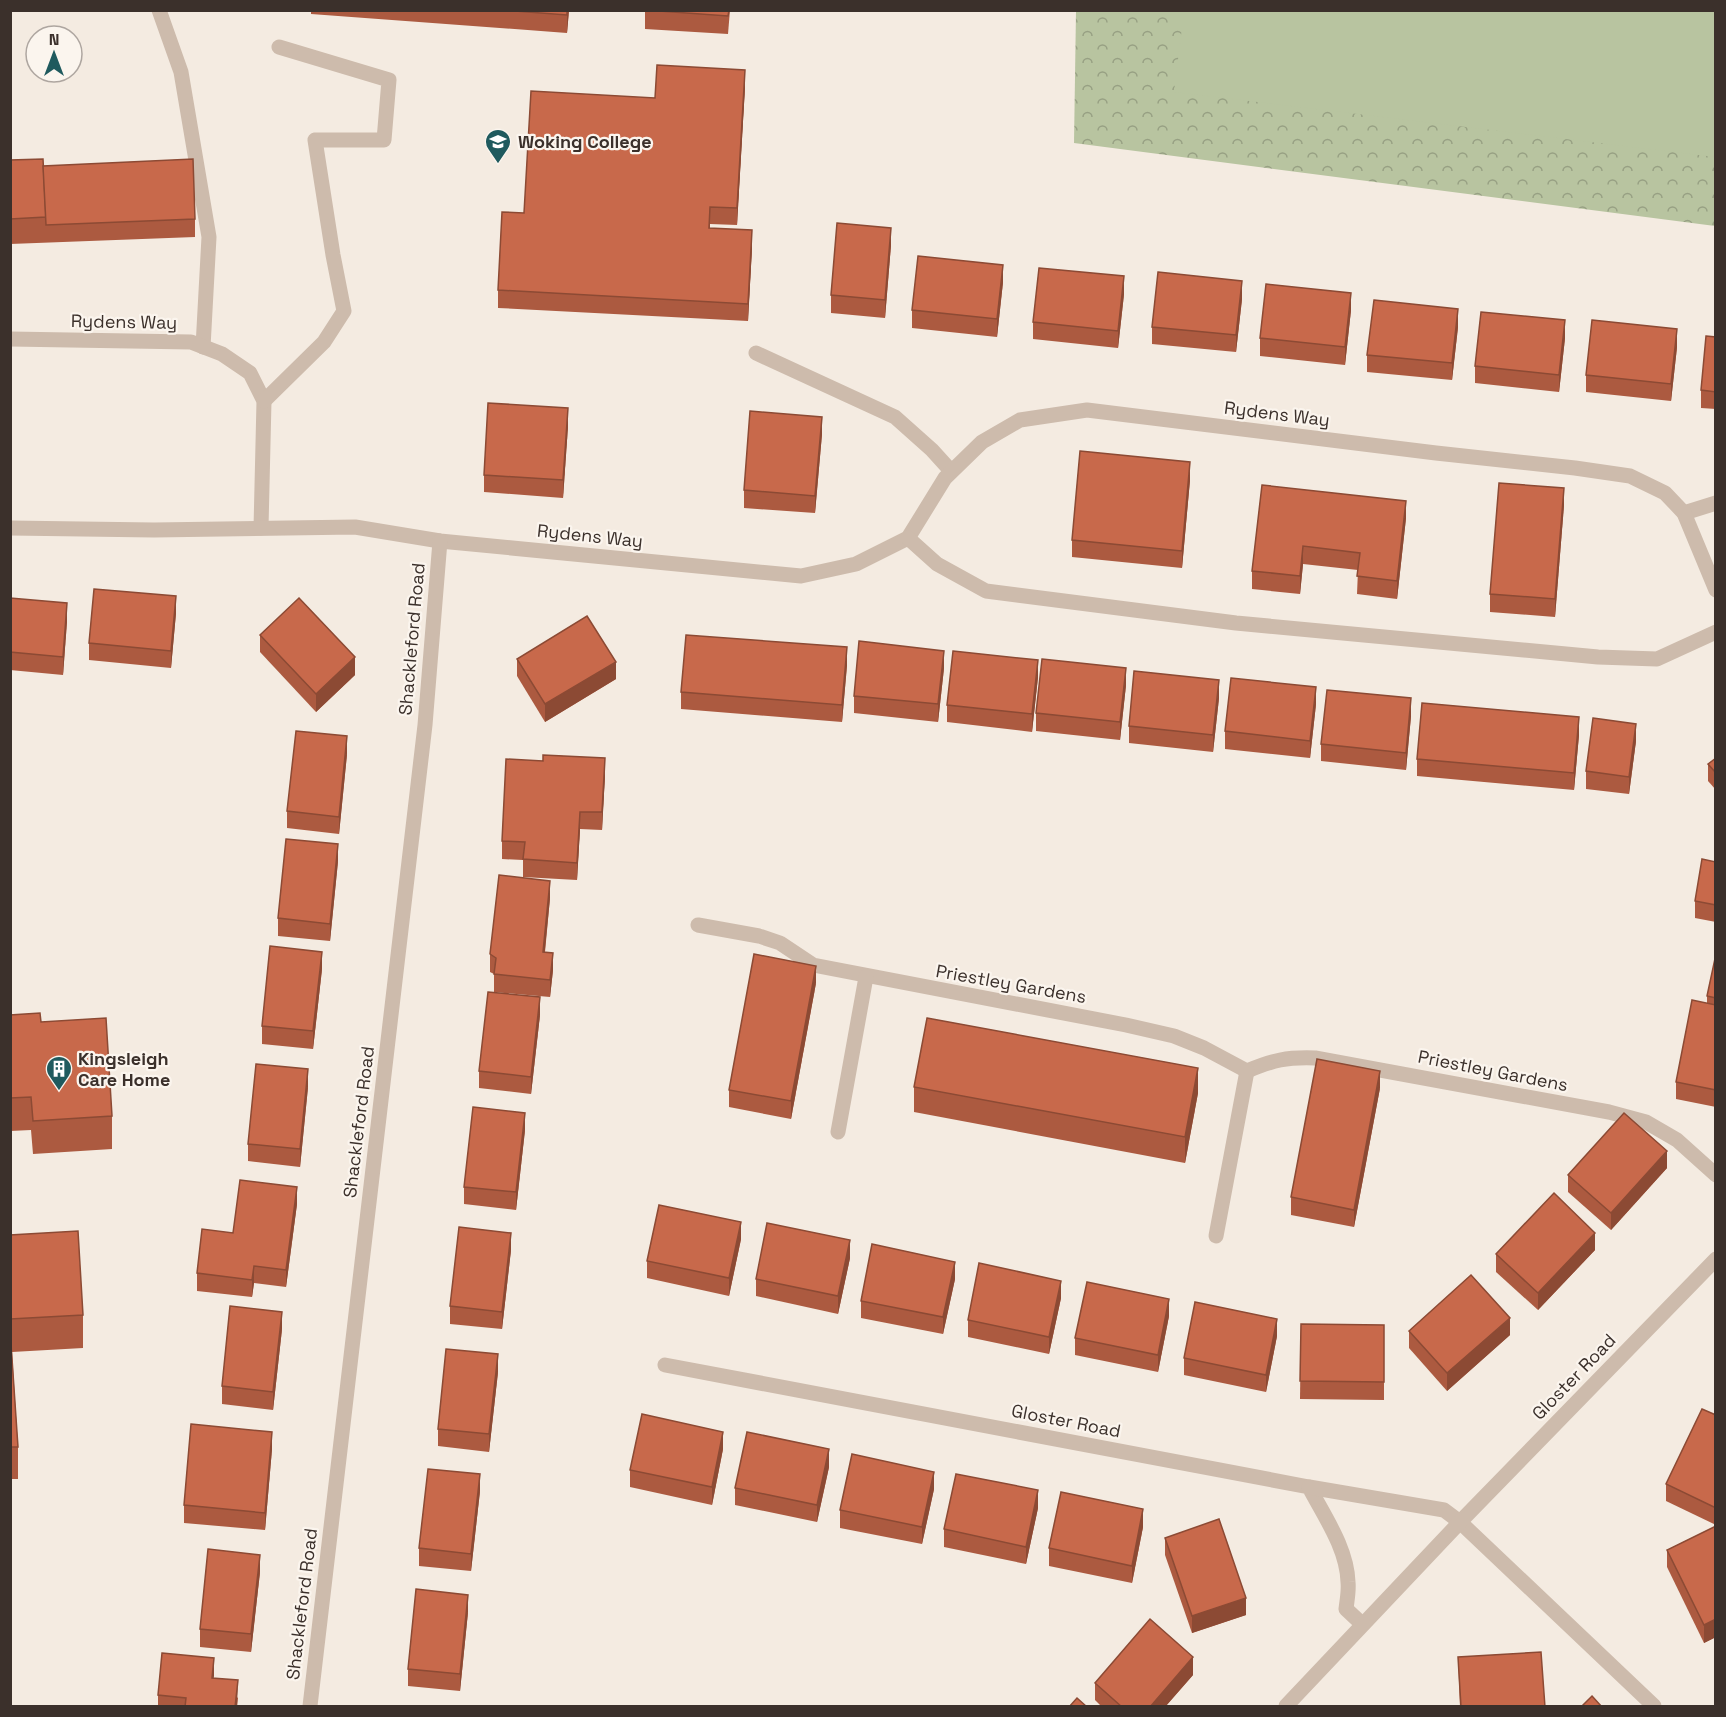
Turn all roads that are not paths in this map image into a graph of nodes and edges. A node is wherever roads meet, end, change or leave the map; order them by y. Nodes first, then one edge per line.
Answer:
1 (159, 10) edge
2 (279, 47) dead end
3 (10, 339) edge
4 (203, 347) junction
5 (756, 353) dead end
6 (264, 401) junction
7 (951, 471) junction
8 (1716, 503) edge
9 (1684, 513) junction
10 (10, 528) edge
11 (261, 528) junction
12 (908, 538) junction
13 (440, 541) junction
14 (1716, 590) edge
15 (1716, 632) edge
16 (698, 925) dead end
17 (866, 977) junction
18 (1247, 1071) junction
19 (838, 1132) dead end
20 (1716, 1176) edge
21 (1216, 1236) dead end
22 (1716, 1259) edge
23 (665, 1365) dead end
24 (1309, 1487) junction
25 (1460, 1522) junction
26 (1362, 1624) junction
27 (310, 1707) edge
28 (1286, 1707) edge
29 (1654, 1707) edge

1 - 4 street
2 - 6 street
3 - 4 street, Rydens Way
4 - 6 street, Rydens Way
5 - 7 street
6 - 11 street, Rydens Way
7 - 9 street, Rydens Way
7 - 12 street, Rydens Way
8 - 9 street
9 - 14 street, Rydens Way
10 - 11 street, Rydens Way
11 - 13 street, Rydens Way
12 - 13 street, Rydens Way
12 - 15 street
13 - 27 street, Shackleford Road
16 - 17 street, Priestley Gardens
17 - 18 street, Priestley Gardens
17 - 19 street
18 - 20 street, Priestley Gardens
18 - 21 street
22 - 25 street, Gloster Road
23 - 24 street, Gloster Road
24 - 25 street, Gloster Road
24 - 26 street
25 - 26 street, Gloster Road
25 - 29 street
26 - 28 street, Gloster Road

